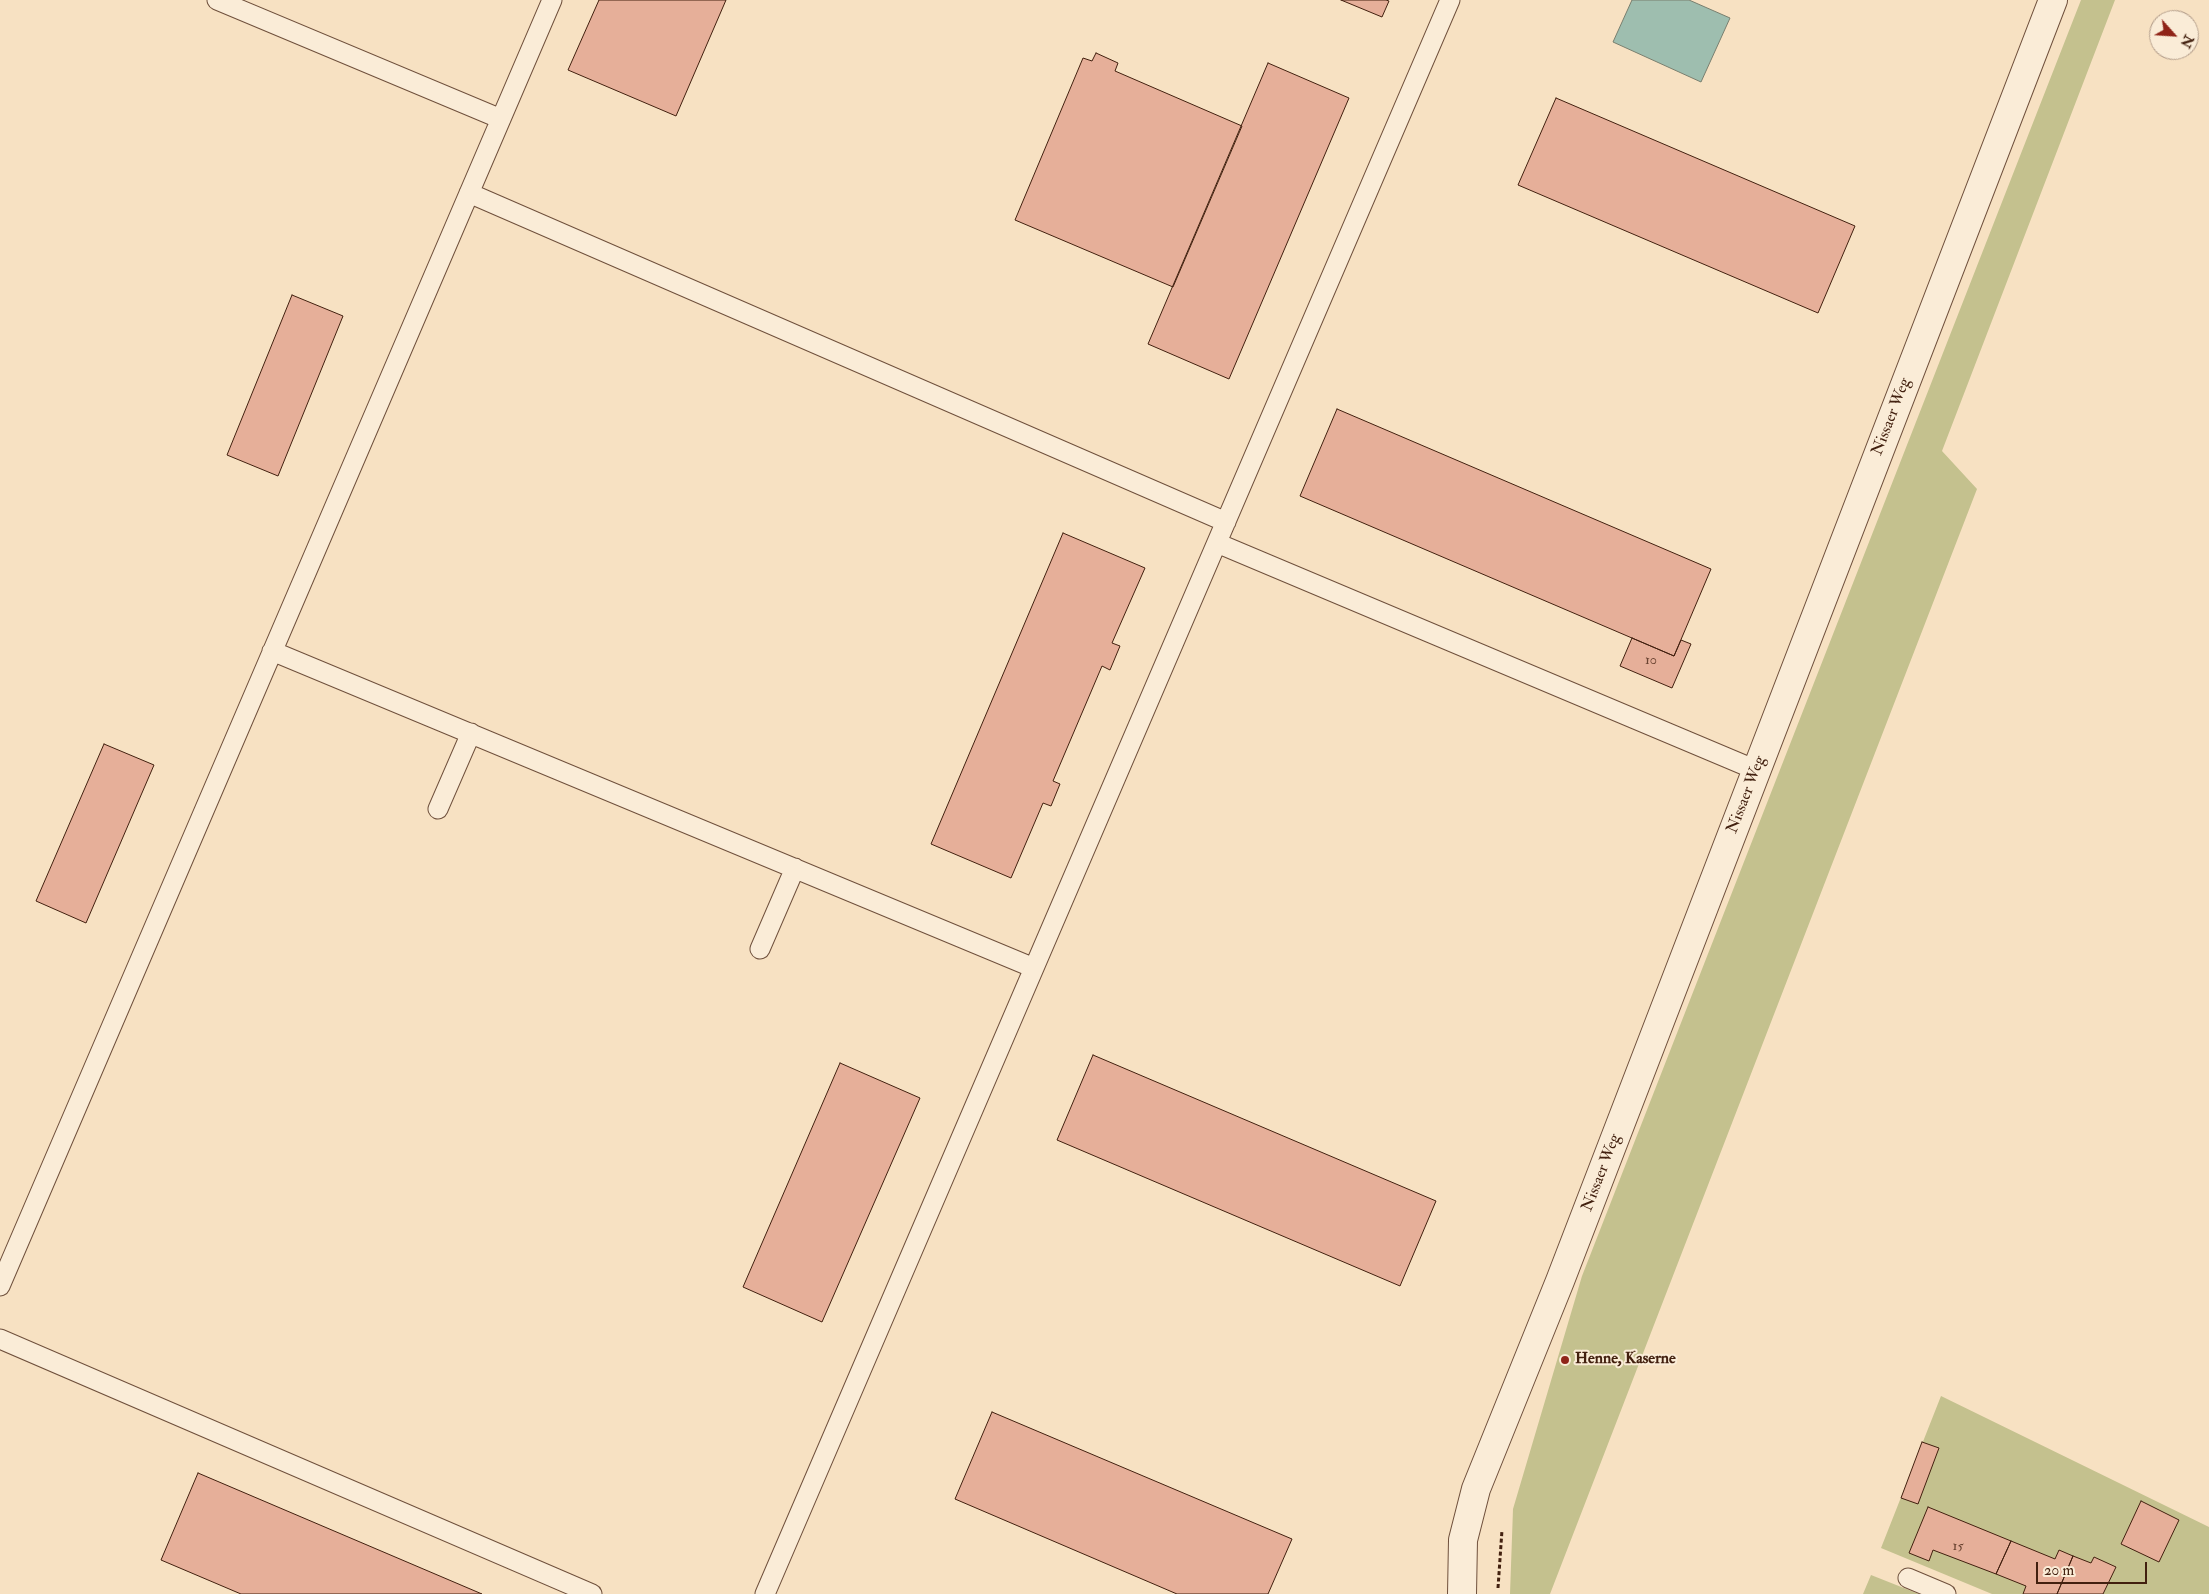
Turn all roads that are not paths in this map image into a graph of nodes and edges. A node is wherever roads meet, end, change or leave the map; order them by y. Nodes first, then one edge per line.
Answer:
1 (217, 0) edge
2 (552, 0) edge
3 (1450, 0) edge
4 (2053, 0) edge
5 (501, 119) junction
6 (469, 194) junction
7 (1226, 522) junction
8 (1217, 543) junction
9 (272, 651) junction
10 (471, 733) junction
11 (1756, 770) junction
12 (438, 809) dead end
13 (795, 868) junction
14 (760, 949) dead end
15 (1034, 968) junction
16 (0, 1286) edge
17 (0, 1339) edge
18 (1908, 1578) dead end
19 (592, 1594) edge
20 (764, 1594) edge
21 (1462, 1594) edge
22 (1946, 1594) edge

1 - 5 lane
2 - 5 lane
3 - 7 lane
4 - 11 street, Nissaer Weg
5 - 6 lane
6 - 7 lane
6 - 9 lane
7 - 8 lane
8 - 11 lane
8 - 15 lane
9 - 10 lane
9 - 16 lane
10 - 12 lane
10 - 13 lane
11 - 21 street, Nissaer Weg
13 - 14 lane
13 - 15 lane
15 - 20 lane
17 - 19 lane
18 - 22 lane

